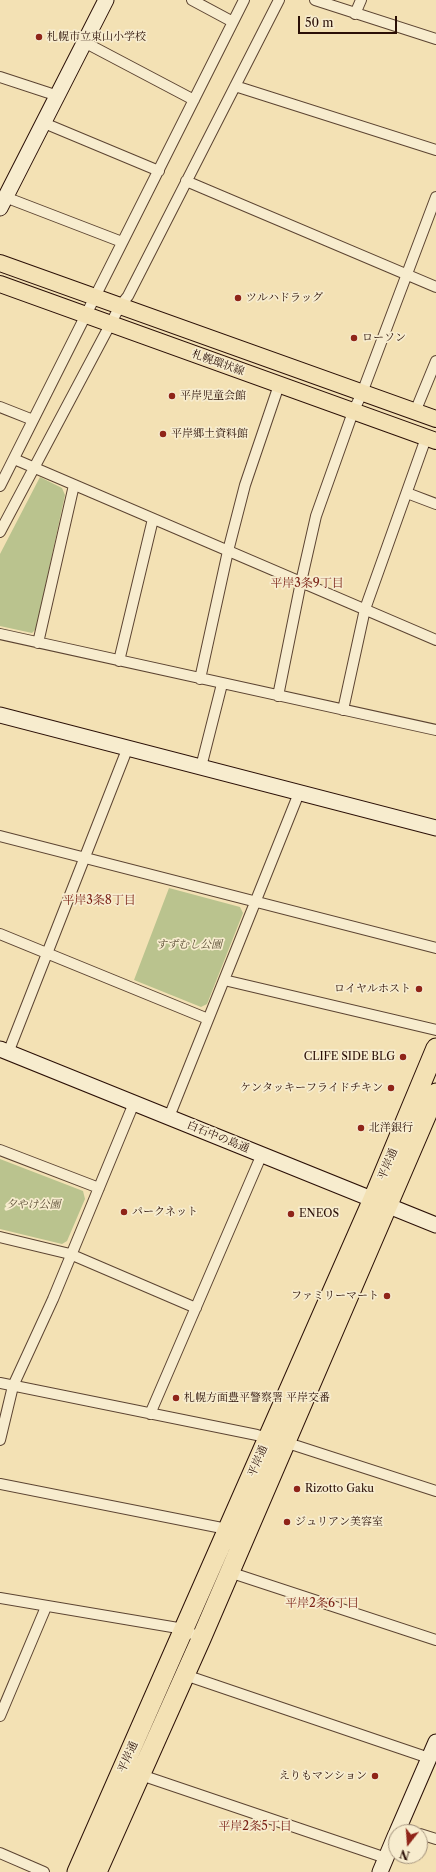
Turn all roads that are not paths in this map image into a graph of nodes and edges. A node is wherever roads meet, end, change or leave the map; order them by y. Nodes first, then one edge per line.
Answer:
1 (106, 0) edge
2 (192, 0) edge
3 (244, 0) edge
4 (279, 0) edge
5 (315, 0) edge
6 (361, 0) edge
7 (355, 14) junction
8 (234, 22) junction
9 (436, 39) edge
10 (84, 42) junction
11 (0, 77) edge
12 (235, 86) junction
13 (58, 96) junction
14 (194, 100) junction
15 (44, 124) junction
16 (436, 150) edge
17 (159, 171) junction
18 (186, 181) junction
19 (436, 197) edge
20 (3, 203) edge
21 (122, 242) junction
22 (0, 263) edge
23 (408, 275) junction
24 (0, 284) edge
25 (436, 287) edge
26 (94, 297) junction
27 (120, 306) junction
28 (86, 315) junction
29 (110, 324) junction
30 (436, 361) edge
31 (279, 385) junction
32 (362, 393) junction
33 (0, 407) edge
34 (353, 412) junction
35 (415, 412) junction
36 (436, 419) edge
37 (33, 420) junction
38 (431, 440) edge
39 (14, 459) junction
40 (33, 467) junction
41 (74, 485) junction
42 (0, 486) edge
43 (407, 493) junction
44 (436, 504) edge
45 (152, 519) junction
46 (0, 532) edge
47 (228, 551) junction
48 (301, 582) junction
49 (365, 609) junction
50 (0, 634) edge
51 (436, 640) edge
52 (38, 643) junction
53 (119, 661) junction
54 (200, 679) junction
55 (222, 684) junction
56 (278, 696) junction
57 (343, 710) junction
58 (0, 715) edge
59 (436, 730) edge
60 (128, 747) junction
61 (201, 767) junction
62 (299, 793) junction
63 (436, 828) edge
64 (0, 836) edge
65 (84, 857) junction
66 (256, 902) junction
67 (0, 934) edge
68 (436, 948) edge
69 (47, 953) junction
70 (224, 980) junction
71 (208, 1019) junction
72 (436, 1030) edge
73 (436, 1048) edge
74 (4, 1051) edge
75 (436, 1093) edge
76 (134, 1103) junction
77 (169, 1117) junction
78 (0, 1150) edge
79 (262, 1154) junction
80 (99, 1188) junction
81 (380, 1202) junction
82 (436, 1224) edge
83 (0, 1237) edge
84 (70, 1254) junction
85 (196, 1308) junction
86 (0, 1383) edge
87 (13, 1386) junction
88 (150, 1414) junction
89 (267, 1438) junction
90 (0, 1440) edge
91 (286, 1443) junction
92 (0, 1484) edge
93 (436, 1491) edge
94 (236, 1532) junction
95 (230, 1572) junction
96 (0, 1598) edge
97 (46, 1607) junction
98 (184, 1629) junction
99 (201, 1639) junction
100 (436, 1640) edge
101 (185, 1675) junction
102 (3, 1700) edge
103 (0, 1716) edge
104 (436, 1742) edge
105 (429, 1758) junction
106 (123, 1767) junction
107 (140, 1775) junction
108 (400, 1824) edge
109 (0, 1853) edge
110 (388, 1853) edge
111 (386, 1858) junction
112 (44, 1872) edge
113 (77, 1872) edge
114 (97, 1872) edge
115 (380, 1872) edge

1 - 10 street
2 - 8 street
3 - 8 street
4 - 12 street
5 - 7 street
6 - 7 street
7 - 9 street
8 - 14 street
10 - 13 street
10 - 14 street
11 - 13 street
12 - 16 street
12 - 18 street
13 - 15 street
14 - 17 street
15 - 17 street
15 - 20 street
17 - 21 street
18 - 23 street
18 - 27 street
19 - 23 street
20 - 21 street
21 - 26 street
22 - 26 main road, 札幌環状線
23 - 25 street
23 - 32 street
24 - 28 main road, 札幌環状線
26 - 27 main road, 札幌環状線
26 - 28 street
27 - 29 street
27 - 32 main road, 札幌環状線
28 - 29 main road, 札幌環状線
28 - 37 street
29 - 31 main road, 札幌環状線
29 - 40 street
30 - 35 street
31 - 34 main road, 札幌環状線
31 - 47 street
32 - 34 street
32 - 35 main road, 札幌環状線
33 - 37 street
34 - 38 main road, 札幌環状線
34 - 48 street
35 - 36 main road, 札幌環状線
37 - 39 street
38 - 43 street
39 - 40 street
39 - 42 street
40 - 41 street
40 - 46 street
41 - 45 street
41 - 52 street
43 - 44 street
43 - 49 street
45 - 47 street
45 - 53 street
47 - 48 street
47 - 54 street
48 - 49 street
48 - 56 street
49 - 51 street
49 - 57 street
50 - 52 street
52 - 53 street
53 - 54 street
54 - 55 street
55 - 56 street
55 - 61 street
56 - 57 street
57 - 59 street
58 - 60 street
60 - 61 street
60 - 65 street
61 - 62 street
62 - 63 street
62 - 66 street
64 - 65 street
65 - 66 street
65 - 69 street
66 - 68 street
66 - 70 street
67 - 69 street
69 - 71 street
69 - 74 street
70 - 71 street
70 - 72 street
71 - 77 street
73 - 81 highway, 平岸通
74 - 76 street, 白石中の島通
75 - 81 highway, 平岸通
76 - 77 street, 白石中の島通
76 - 80 street
77 - 79 street, 白石中の島通
78 - 80 street
79 - 81 street, 白石中の島通
79 - 85 street
80 - 84 street
81 - 82 street, 白石中の島通
81 - 89 highway, 平岸通
81 - 91 highway, 平岸通
83 - 84 street
84 - 85 street
84 - 87 street
85 - 88 street
86 - 87 street
87 - 88 street
87 - 90 street
88 - 89 street
89 - 91 street
89 - 94 highway, 平岸通
91 - 93 street
91 - 94 highway, 平岸通
92 - 94 street
94 - 95 highway, 平岸通
94 - 98 highway, 平岸通
95 - 99 highway, 平岸通
95 - 100 street
96 - 97 street
97 - 98 street
97 - 102 street
98 - 99 street
98 - 106 highway, 平岸通
99 - 101 highway, 平岸通
101 - 105 street
101 - 107 highway, 平岸通
102 - 103 street
104 - 105 street
105 - 108 street
106 - 107 street
106 - 113 highway, 平岸通
107 - 111 street
107 - 114 highway, 平岸通
109 - 112 street
110 - 111 street
111 - 115 street

